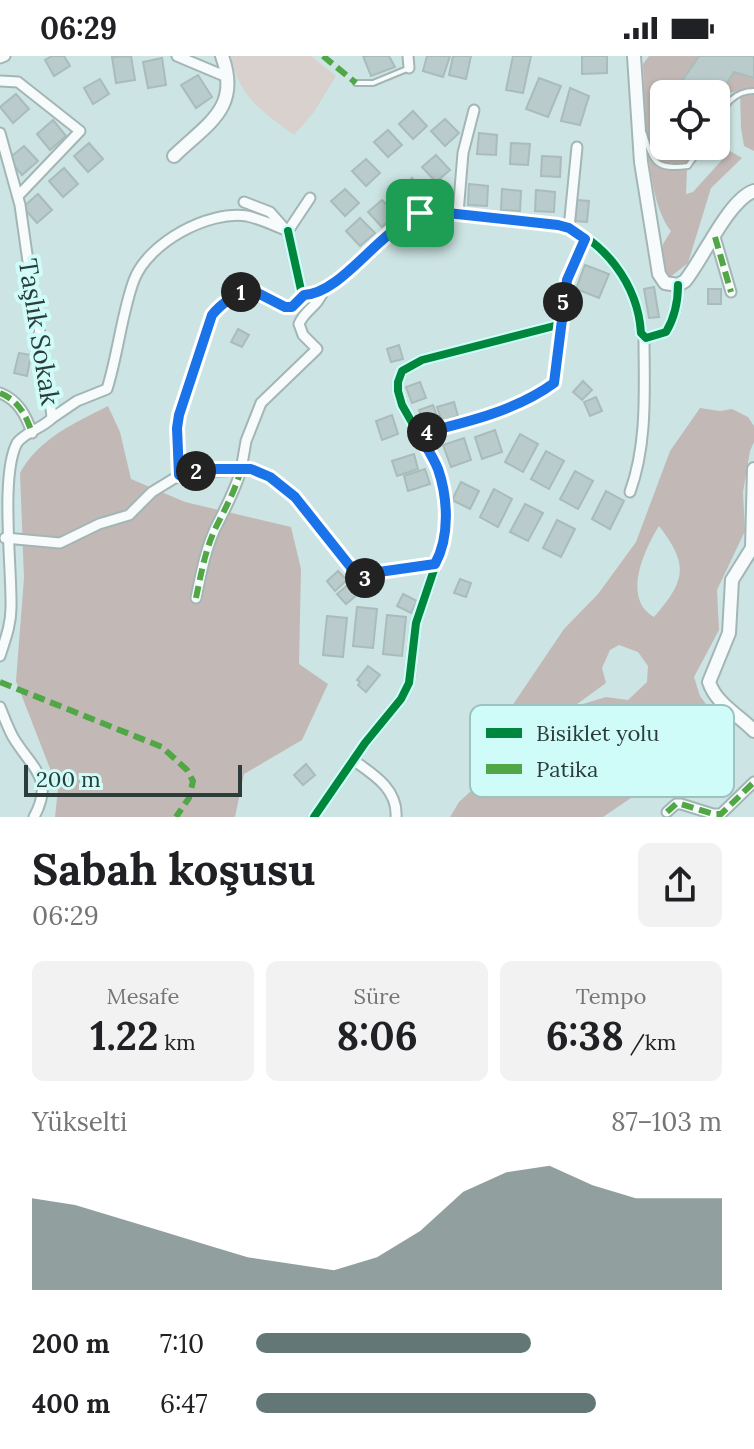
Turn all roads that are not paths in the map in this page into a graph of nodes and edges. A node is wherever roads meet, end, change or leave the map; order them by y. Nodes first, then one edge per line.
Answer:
1 (177, 56) edge
2 (222, 56) edge
3 (408, 56) edge
4 (634, 56) edge
5 (409, 68) joint
6 (227, 77) junction
7 (0, 81) edge
8 (356, 83) dead end
9 (754, 91) edge
10 (730, 100) edge
11 (474, 110) dead end
12 (638, 117) junction
13 (0, 133) edge
14 (577, 147) dead end
15 (650, 154) edge
16 (174, 156) dead end
17 (652, 160) edge
18 (692, 160) edge
19 (754, 191) edge
20 (18, 196) junction
21 (310, 198) dead end
22 (244, 202) dead end
23 (458, 213) junction
24 (569, 228) junction
25 (288, 231) junction
26 (715, 237) junction
27 (585, 239) junction
28 (678, 285) junction
29 (325, 287) junction
30 (731, 292) dead end
31 (304, 295) junction
32 (562, 324) junction
33 (644, 336) junction
34 (0, 393) edge
35 (52, 418) junction
36 (32, 433) junction
37 (419, 434) junction
38 (754, 469) edge
39 (241, 470) junction
40 (179, 475) junction
41 (630, 492) dead end
42 (5, 538) junction
43 (753, 550) edge
44 (435, 564) junction
45 (196, 598) dead end
46 (0, 656) edge
47 (724, 705) edge
48 (0, 707) edge
49 (734, 713) edge
50 (752, 726) edge
51 (353, 760) junction
52 (754, 782) edge
53 (667, 812) dead end
54 (34, 817) edge
55 (314, 817) edge
56 (396, 817) edge

1 - 6 street
2 - 6 street
3 - 5 street
4 - 12 street
5 - 8 lane
6 - 16 street
7 - 20 street
9 - 10 lane
11 - 23 street
12 - 15 lane
12 - 28 street
13 - 20 street, Taşlık Sokak
14 - 24 street
17 - 18 lane
19 - 26 street
20 - 35 street, Taşlık Sokak
21 - 25 street
22 - 25 street
23 - 24 street
23 - 29 street
24 - 27 street
25 - 31 street
25 - 35 street
26 - 28 street
26 - 30 street
27 - 32 street
27 - 33 street
28 - 33 street
29 - 31 street
29 - 39 street
31 - 40 street
32 - 37 street
32 - 37 street
33 - 41 street
34 - 36 street
35 - 36 street, Taşlık Sokak
36 - 42 street, Taşlık Sokak
37 - 44 street
38 - 43 street
39 - 40 street
39 - 44 street
39 - 45 street
40 - 42 street
42 - 46 street, Taşlık Sokak
43 - 47 street
44 - 51 street
48 - 54 street
49 - 50 street
51 - 55 street
51 - 56 street
52 - 53 street

